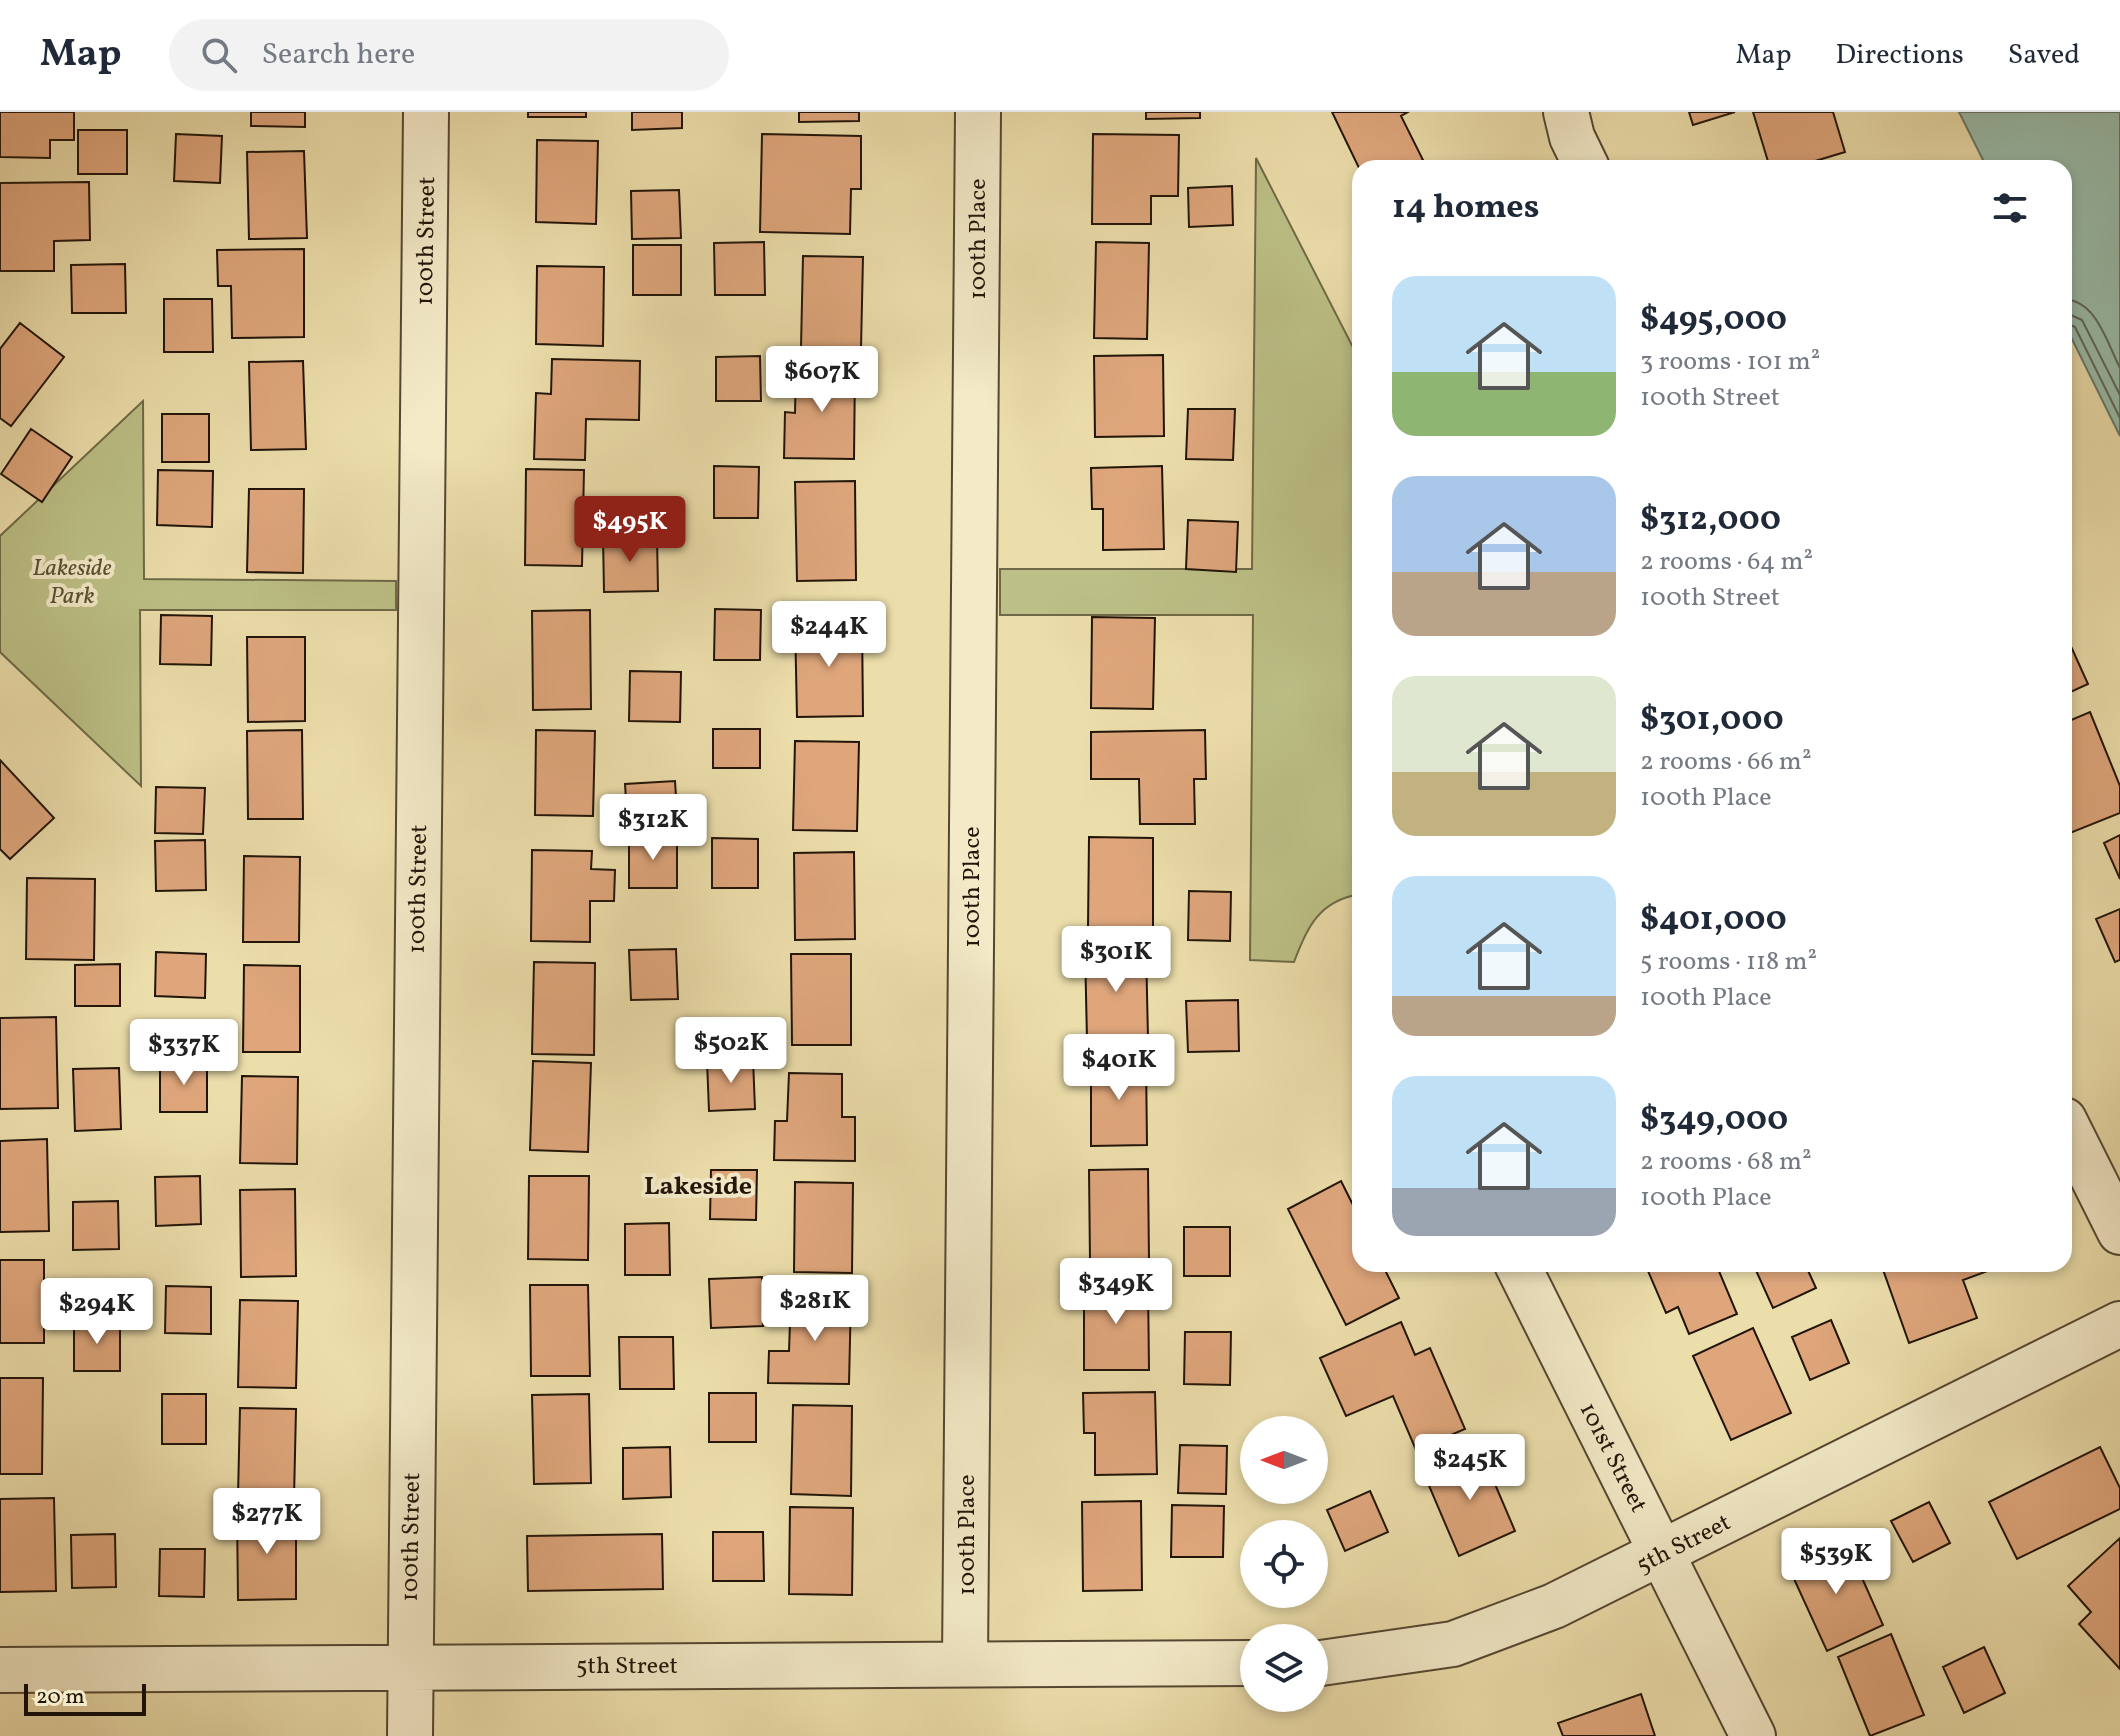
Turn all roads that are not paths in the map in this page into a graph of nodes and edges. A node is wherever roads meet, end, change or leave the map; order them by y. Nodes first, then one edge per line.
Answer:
1 (426, 112) edge
2 (978, 112) edge
3 (1566, 112) edge
4 (1583, 160) edge
5 (2072, 1136) edge
6 (2120, 1232) edge
7 (1521, 1272) edge
8 (2120, 1324) edge
9 (1663, 1554) junction
10 (965, 1662) junction
11 (1328, 1662) edge
12 (1240, 1663) edge
13 (409, 1667) junction
14 (0, 1670) edge
15 (410, 1736) edge
16 (1753, 1736) edge

1 - 13 street, 100th Street
2 - 10 street, 100th Place
3 - 4 street
5 - 6 street
7 - 9 street, 101st Street
8 - 9 street, 5th Street
9 - 11 street, 5th Street
9 - 16 street, 101st Street
10 - 12 street, 5th Street
10 - 13 street, 5th Street
13 - 14 street, 5th Street
13 - 15 street, 100th Street

